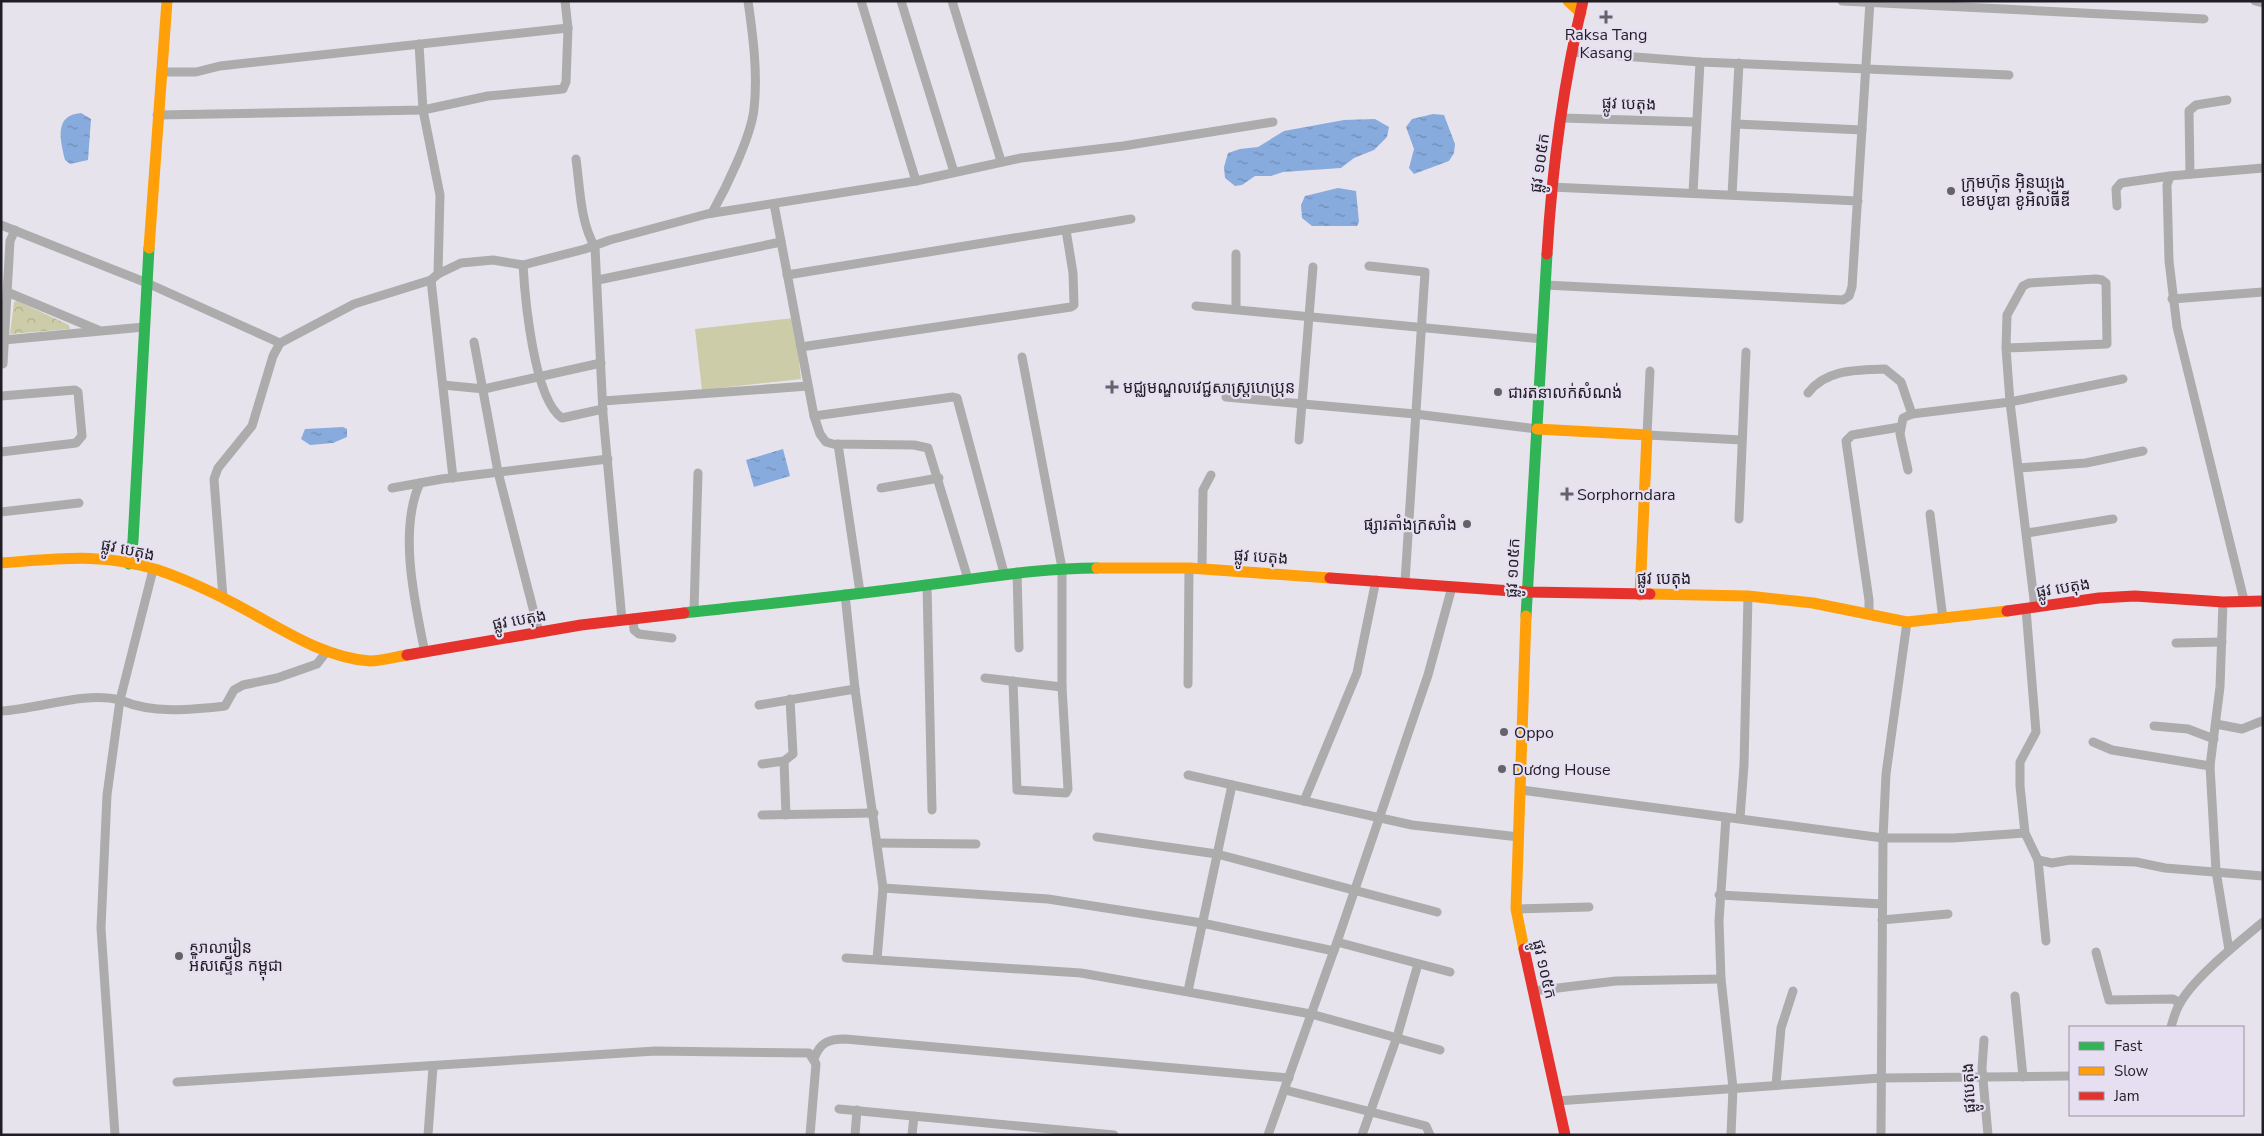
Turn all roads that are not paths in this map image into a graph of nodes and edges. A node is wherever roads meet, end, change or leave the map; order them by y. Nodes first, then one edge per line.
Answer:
1 (167, 1) edge
2 (565, 1) edge
3 (748, 1) edge
4 (861, 1) edge
5 (902, 1) edge
6 (952, 1) edge
7 (1568, 1) edge
8 (1583, 1) edge
9 (1842, 1) edge
10 (2255, 1) edge
11 (1870, 2) edge
12 (2263, 3) edge
13 (1581, 13) junction
14 (2204, 19) dead end
15 (568, 28) junction
16 (419, 44) junction
17 (1571, 52) junction
18 (1700, 62) junction
19 (1739, 64) junction
20 (1867, 69) junction
21 (161, 72) junction
22 (2009, 75) dead end
23 (2227, 100) dead end
24 (423, 110) junction
25 (157, 115) junction
26 (1562, 118) junction
27 (1273, 122) dead end
28 (1696, 122) junction
29 (1736, 124) junction
30 (1862, 130) junction
31 (576, 159) dead end
32 (1001, 161) junction
33 (2263, 168) edge
34 (954, 172) junction
35 (2190, 174) junction
36 (2170, 176) junction
37 (916, 181) junction
38 (1551, 187) junction
39 (1693, 194) junction
40 (1732, 195) junction
41 (1858, 201) junction
42 (774, 204) junction
43 (2117, 206) dead end
44 (712, 213) junction
45 (1131, 219) dead end
46 (1, 225) edge
47 (15, 230) junction
48 (1066, 230) junction
49 (781, 242) junction
50 (595, 246) junction
51 (1236, 254) dead end
52 (523, 265) junction
53 (1369, 266) dead end
54 (1313, 267) dead end
55 (787, 274) junction
56 (435, 277) junction
57 (598, 280) junction
58 (147, 283) junction
59 (1545, 285) junction
60 (7, 292) junction
61 (2263, 292) edge
62 (2172, 299) junction
63 (1196, 306) dead end
64 (1236, 308) junction
65 (1310, 316) junction
66 (144, 328) junction
67 (1422, 329) junction
68 (101, 331) junction
69 (1542, 339) junction
70 (4, 340) junction
71 (474, 342) dead end
72 (280, 343) junction
73 (801, 347) junction
74 (2006, 348) junction
75 (1746, 352) dead end
76 (1022, 357) dead end
77 (601, 363) junction
78 (2, 364) dead end
79 (1650, 371) dead end
80 (540, 377) junction
81 (2124, 379) dead end
82 (443, 385) junction
83 (808, 386) junction
84 (484, 389) junction
85 (1808, 393) dead end
86 (1, 396) edge
87 (1226, 397) dead end
88 (2010, 402) junction
89 (1302, 404) junction
90 (603, 405) junction
91 (1415, 414) junction
92 (1912, 414) junction
93 (814, 416) junction
94 (1900, 427) junction
95 (1537, 429) junction
96 (1647, 436) junction
97 (1300, 440) dead end
98 (1742, 440) junction
99 (838, 444) junction
100 (2142, 451) dead end
101 (1, 452) edge
102 (608, 459) junction
103 (2018, 468) junction
104 (1908, 470) dead end
105 (498, 472) junction
106 (698, 473) dead end
107 (1211, 475) dead end
108 (453, 478) junction
109 (939, 478) junction
110 (420, 483) junction
111 (392, 488) dead end
112 (881, 488) dead end
113 (79, 503) dead end
114 (1, 512) edge
115 (1930, 514) dead end
116 (1739, 519) dead end
117 (2112, 519) dead end
118 (2027, 533) junction
119 (1, 563) edge
120 (130, 564) junction
121 (1062, 568) junction
122 (1189, 568) junction
123 (1202, 569) junction
124 (153, 570) junction
125 (1017, 572) junction
126 (1004, 574) junction
127 (968, 579) junction
128 (1376, 580) junction
129 (1405, 582) junction
130 (927, 585) junction
131 (1452, 587) junction
132 (860, 592) junction
133 (1527, 592) junction
134 (845, 594) junction
135 (1640, 595) junction
136 (1748, 596) junction
137 (223, 598) junction
138 (2244, 600) junction
139 (2263, 601) edge
140 (2223, 602) junction
141 (2030, 609) junction
142 (694, 611) junction
143 (1869, 614) junction
144 (627, 619) junction
145 (1943, 619) junction
146 (1907, 622) junction
147 (539, 632) junction
148 (672, 638) dead end
149 (2222, 642) junction
150 (2176, 643) dead end
151 (1020, 648) dead end
152 (327, 651) junction
153 (425, 653) junction
154 (985, 678) dead end
155 (1013, 681) junction
156 (1188, 684) dead end
157 (1062, 687) junction
158 (855, 689) junction
159 (120, 700) junction
160 (790, 700) junction
161 (759, 705) dead end
162 (1, 711) edge
163 (2262, 721) edge
164 (2216, 724) junction
165 (2154, 726) dead end
166 (2214, 738) junction
167 (2094, 742) dead end
168 (784, 761) junction
169 (762, 764) dead end
170 (2210, 766) junction
171 (1188, 775) dead end
172 (1232, 785) junction
173 (1521, 790) junction
174 (1304, 801) junction
175 (932, 810) dead end
176 (874, 813) junction
177 (762, 815) dead end
178 (786, 815) junction
179 (1726, 817) junction
180 (1378, 818) junction
181 (1740, 818) junction
182 (2025, 833) junction
183 (1097, 837) dead end
184 (1519, 838) junction
185 (1883, 838) junction
186 (878, 843) junction
187 (976, 844) dead end
188 (1218, 854) junction
189 (2038, 860) junction
190 (2216, 871) junction
191 (2263, 876) edge
192 (883, 888) junction
193 (1355, 889) junction
194 (1719, 895) junction
195 (1882, 904) junction
196 (1590, 907) dead end
197 (1516, 908) junction
198 (1437, 912) dead end
199 (1948, 914) dead end
200 (1882, 920) junction
201 (2263, 922) edge
202 (1202, 923) junction
203 (2046, 941) dead end
204 (1336, 946) junction
205 (2229, 950) junction
206 (2096, 952) dead end
207 (846, 958) dead end
208 (877, 959) junction
209 (1418, 964) junction
210 (1450, 972) dead end
211 (1721, 979) junction
212 (1188, 991) junction
213 (1533, 991) junction
214 (1793, 991) dead end
215 (2015, 996) dead end
216 (2180, 1003) junction
217 (1311, 1014) junction
218 (2171, 1026) edge
219 (1397, 1037) junction
220 (1984, 1040) dead end
221 (1440, 1050) dead end
222 (814, 1059) junction
223 (433, 1067) junction
224 (2069, 1076) edge
225 (1982, 1077) junction
226 (2023, 1077) junction
227 (1289, 1078) junction
228 (1881, 1078) junction
229 (177, 1082) dead end
230 (1776, 1085) junction
231 (1733, 1088) junction
232 (1286, 1090) junction
233 (1557, 1101) junction
234 (839, 1109) dead end
235 (857, 1110) junction
236 (1370, 1112) junction
237 (914, 1116) junction
238 (115, 1135) edge
239 (428, 1135) edge
240 (810, 1135) edge
241 (855, 1135) edge
242 (912, 1135) edge
243 (1114, 1135) edge
244 (1268, 1135) edge
245 (1362, 1135) edge
246 (1430, 1135) edge
247 (1565, 1135) edge
248 (1731, 1135) edge
249 (1881, 1135) edge
250 (1988, 1135) edge

1 - 21 street
2 - 15 street
3 - 44 street
4 - 37 street
5 - 34 street
6 - 32 street
7 - 13 street
8 - 13 street, ផ្លូវ ១០៥ក
9 - 11 street
10 - 12 street
11 - 14 street
11 - 20 street
13 - 17 street, ផ្លូវ ១០៥ក
15 - 16 street
15 - 24 street
16 - 21 street
16 - 24 street
17 - 18 street
17 - 26 street, ផ្លូវ ១០៥ក
18 - 19 street
18 - 28 street
19 - 20 street
19 - 29 street
20 - 22 street
20 - 30 street
21 - 25 street
23 - 35 street
24 - 25 street
24 - 56 street
25 - 58 street
26 - 28 street, ផ្លូវ បេតុង
26 - 38 street, ផ្លូវ ១០៥ក
27 - 32 street
28 - 39 street
29 - 30 street
29 - 40 street
30 - 41 street
31 - 50 street
32 - 34 street
33 - 35 street
34 - 37 street
35 - 36 street
36 - 43 street
36 - 62 street
37 - 42 street
38 - 39 street
38 - 59 street, ផ្លូវ ១០៥ក
39 - 40 street
40 - 41 street
41 - 59 street
42 - 44 street
42 - 49 street
44 - 50 street
45 - 48 street
46 - 47 street
47 - 58 street
47 - 60 street
48 - 55 street
48 - 73 street
49 - 55 street
49 - 57 street
50 - 52 street
50 - 57 street
51 - 64 street
52 - 56 street
52 - 80 street
53 - 67 street
54 - 65 street
55 - 73 street
56 - 72 street
56 - 82 street
57 - 77 street
58 - 66 street
58 - 72 street
59 - 69 street, ផ្លូវ ១០៥ក
60 - 68 street
60 - 70 street
61 - 62 street
62 - 138 street
63 - 64 street
64 - 65 street
65 - 67 street
65 - 89 street
66 - 68 street
66 - 120 street
67 - 69 street
67 - 91 street
68 - 70 street
69 - 95 street, ផ្លូវ ១០៥ក
70 - 78 street
71 - 84 street
72 - 137 street
73 - 83 street
74 - 74 street
74 - 88 street
75 - 98 street
76 - 121 street
77 - 80 street
77 - 90 street
79 - 96 street
80 - 84 street
80 - 90 street
81 - 88 street
82 - 84 street
82 - 108 street
83 - 90 street
83 - 93 street
84 - 105 street
85 - 92 street
86 - 101 street
87 - 89 street
88 - 92 street
88 - 103 street
89 - 91 street
89 - 97 street
90 - 102 street
91 - 95 street
91 - 129 street
92 - 94 street
93 - 99 street
93 - 126 street
94 - 104 street
94 - 143 street
95 - 96 street
95 - 133 street, ផ្លូវ ១០៥ក
96 - 98 street
96 - 135 street
98 - 116 street
99 - 109 street
99 - 132 street
100 - 103 street
102 - 105 street
102 - 144 street
103 - 118 street
105 - 108 street
105 - 147 street
106 - 142 street
107 - 123 street
108 - 110 street
109 - 112 street
109 - 127 street
110 - 111 street
110 - 153 street
113 - 114 street
115 - 145 street
117 - 118 street
118 - 141 street
119 - 120 street, ផ្លូវ បេតុង
120 - 124 street, ផ្លូវ បេតុង
121 - 122 street, ផ្លូវ បេតុង
121 - 125 street, ផ្លូវ បេតុង
121 - 157 street
122 - 123 street, ផ្លូវ បេតុង
122 - 156 street
123 - 128 street, ផ្លូវ បេតុង
124 - 137 street, ផ្លូវ បេតុង
124 - 159 street
125 - 126 street, ផ្លូវ បេតុង
125 - 151 street
126 - 127 street, ផ្លូវ បេតុង
127 - 130 street, ផ្លូវ បេតុង
128 - 129 street, ផ្លូវ បេតុង
128 - 174 street
129 - 131 street, ផ្លូវ បេតុង
130 - 132 street, ផ្លូវ បេតុង
130 - 175 street
131 - 133 street, ផ្លូវ បេតុង
131 - 180 street
132 - 134 street, ផ្លូវ បេតុង
133 - 135 street, ផ្លូវ បេតុង
133 - 173 street, ផ្លូវ ១០៥ក
134 - 142 street, ផ្លូវ បេតុង
134 - 158 street
135 - 136 street, ផ្លូវ បេតុង
136 - 143 street, ផ្លូវ បេតុង
136 - 181 street
137 - 152 street, ផ្លូវ បេតុង
138 - 139 street, ផ្លូវ បេតុង
138 - 140 street, ផ្លូវ បេតុង
140 - 141 street, ផ្លូវ បេតុង
140 - 149 street
141 - 145 street, ផ្លូវ បេតុង
141 - 182 street
142 - 144 street, ផ្លូវ បេតុង
143 - 146 street, ផ្លូវ បេតុង
144 - 147 street, ផ្លូវ បេតុង
144 - 148 street
145 - 146 street, ផ្លូវ បេតុង
146 - 185 street
147 - 153 street, ផ្លូវ បេតុង
149 - 150 street
149 - 164 street
152 - 153 street, ផ្លូវ បេតុង
152 - 159 street
154 - 155 street
155 - 157 street
155 - 157 street
158 - 160 street
158 - 176 street
159 - 162 street
159 - 238 street
160 - 161 street
160 - 168 street
163 - 164 street
164 - 166 street
165 - 166 street
166 - 170 street
167 - 170 street
168 - 169 street
168 - 178 street
170 - 190 street
171 - 172 street
172 - 174 street
172 - 188 street
173 - 179 street
173 - 184 street, ផ្លូវ ១០៥ក
174 - 180 street
176 - 178 street
176 - 186 street
177 - 178 street
179 - 181 street
179 - 194 street
180 - 184 street
180 - 193 street
181 - 185 street
182 - 185 street
182 - 189 street
183 - 188 street
184 - 197 street, ផ្លូវ ១០៥ក
185 - 195 street
186 - 187 street
186 - 192 street
188 - 193 street
188 - 202 street
189 - 190 street
189 - 203 street
190 - 191 street
190 - 205 street
192 - 202 street
192 - 208 street
193 - 198 street
193 - 204 street
194 - 195 street
194 - 211 street
195 - 200 street
196 - 197 street
197 - 213 street, ផ្លូវ ១០៥ក
199 - 200 street
200 - 228 street
201 - 205 street
202 - 204 street
202 - 212 street
204 - 209 street
204 - 217 street
205 - 216 street
206 - 216 street
207 - 208 street
208 - 212 street
209 - 210 street
209 - 219 street
211 - 213 street
211 - 231 street
212 - 217 street
213 - 233 street, ផ្លូវ ១០៥ក
214 - 230 street
215 - 226 street
216 - 218 street
217 - 219 street
217 - 227 street
219 - 221 street
219 - 236 street
220 - 225 street, ផ្លូវបេតុង
222 - 223 street
222 - 227 street
222 - 240 street
223 - 229 street
223 - 239 street
224 - 226 street
225 - 226 street
225 - 228 street
225 - 250 street, ផ្លូវបេតុង
227 - 232 street
228 - 230 street
228 - 249 street
230 - 231 street
231 - 233 street
231 - 248 street
232 - 236 street
232 - 244 street
233 - 247 street, ផ្លូវ ១០៥ក
234 - 235 street
235 - 237 street
235 - 241 street
236 - 245 street
236 - 246 street
237 - 242 street
237 - 243 street

